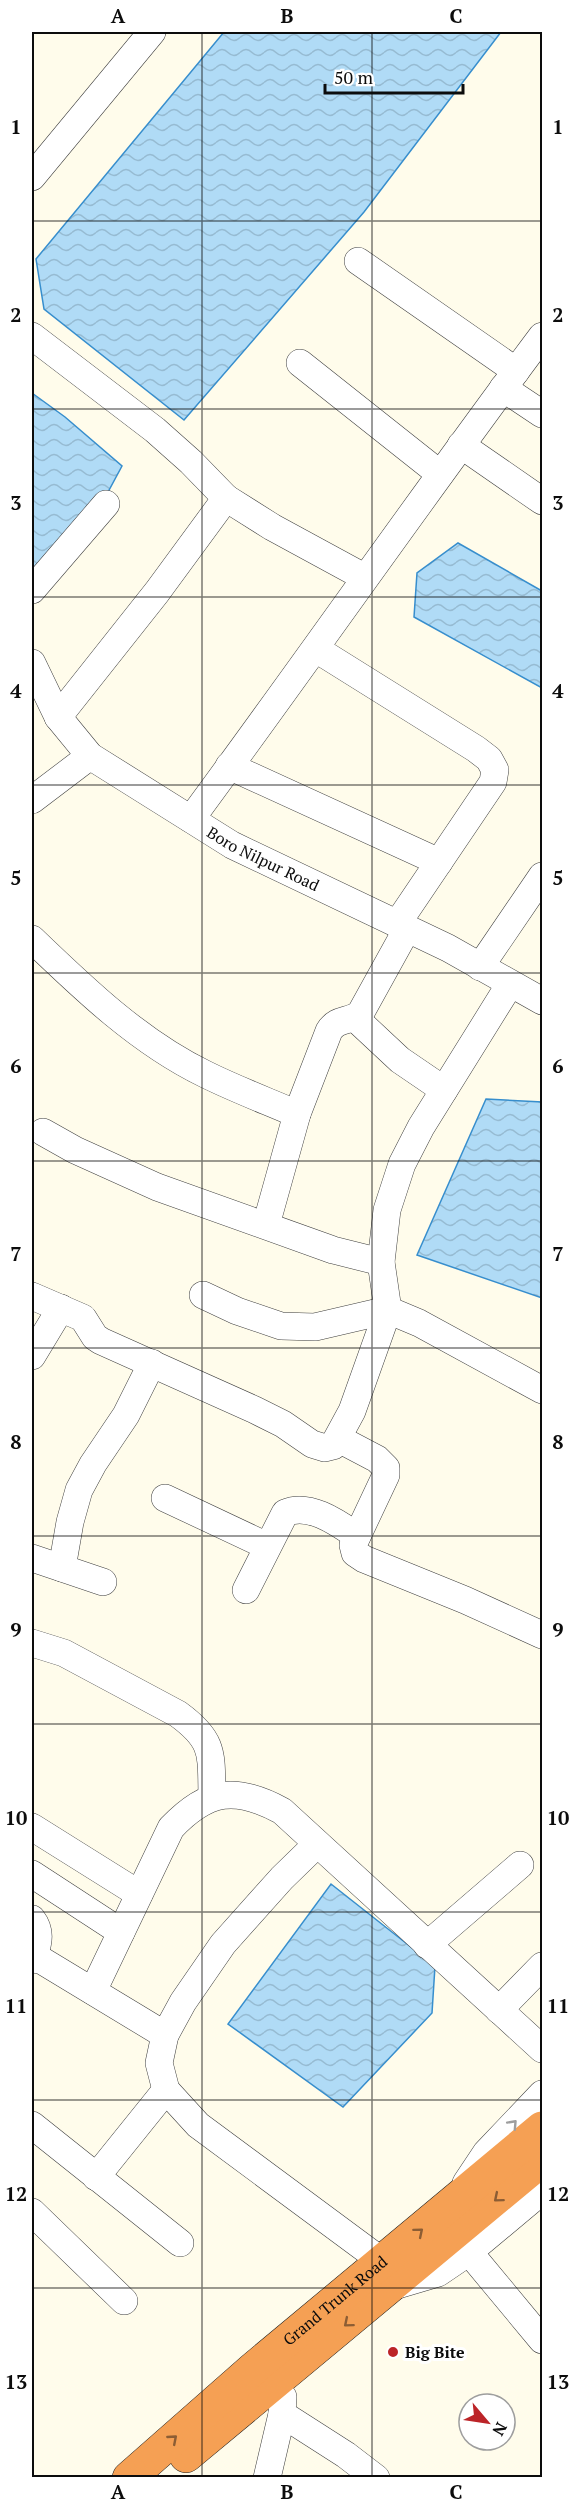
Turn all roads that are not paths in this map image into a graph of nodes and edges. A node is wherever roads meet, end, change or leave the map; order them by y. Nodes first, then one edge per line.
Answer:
1 (152, 32) edge
2 (32, 177) edge
3 (358, 261) dead end
4 (32, 336) edge
5 (543, 336) edge
6 (300, 363) dead end
7 (510, 380) junction
8 (543, 414) edge
9 (461, 445) junction
10 (440, 474) junction
11 (226, 498) junction
12 (543, 501) edge
13 (106, 504) dead end
14 (364, 577) junction
15 (32, 590) edge
16 (316, 649) junction
17 (32, 663) edge
18 (58, 717) junction
19 (90, 756) junction
20 (229, 766) junction
21 (32, 800) edge
22 (190, 819) junction
23 (439, 862) junction
24 (543, 876) edge
25 (402, 926) junction
26 (32, 939) edge
27 (480, 967) junction
28 (510, 984) junction
29 (543, 1001) edge
30 (355, 1018) junction
31 (444, 1090) junction
32 (297, 1114) junction
33 (43, 1132) dead end
34 (266, 1225) junction
35 (381, 1262) junction
36 (203, 1295) dead end
37 (32, 1296) edge
38 (61, 1308) junction
39 (388, 1310) junction
40 (32, 1356) edge
41 (152, 1364) junction
42 (543, 1390) edge
43 (339, 1438) junction
44 (165, 1498) dead end
45 (357, 1536) junction
46 (267, 1546) junction
47 (32, 1558) edge
48 (62, 1568) junction
49 (103, 1582) dead end
50 (246, 1590) dead end
51 (543, 1635) edge
52 (32, 1643) edge
53 (212, 1796) junction
54 (32, 1827) edge
55 (317, 1844) junction
56 (520, 1865) dead end
57 (32, 1874) edge
58 (140, 1894) junction
59 (32, 1919) edge
60 (121, 1932) junction
61 (427, 1945) junction
62 (33, 1959) edge
63 (543, 1966) edge
64 (93, 1991) junction
65 (499, 2010) junction
66 (165, 2035) junction
67 (543, 2049) edge
68 (166, 2090) junction
69 (543, 2094) edge
70 (32, 2125) edge
71 (543, 2128) edge
72 (543, 2160) edge
73 (96, 2177) junction
74 (543, 2191) edge
75 (452, 2204) junction
76 (32, 2212) edge
77 (180, 2243) dead end
78 (469, 2252) junction
79 (387, 2275) junction
80 (124, 2301) dead end
81 (543, 2340) edge
82 (283, 2376) junction
83 (282, 2414) junction
84 (129, 2478) edge
85 (162, 2478) edge
86 (267, 2478) edge
87 (376, 2478) edge

1 - 2 street
3 - 7 street
4 - 11 street
5 - 7 street
6 - 10 street
7 - 8 street
7 - 9 street
9 - 10 street
9 - 12 street
10 - 14 street
11 - 14 street
11 - 18 street
13 - 15 street
14 - 16 street
16 - 20 street
16 - 23 street
17 - 18 street, Boro Nilpur Road
18 - 19 street, Boro Nilpur Road
19 - 21 street
19 - 22 street, Boro Nilpur Road
20 - 22 street
20 - 23 street
22 - 25 street, Boro Nilpur Road
23 - 25 street
24 - 27 street
25 - 27 street, Boro Nilpur Road
25 - 30 street
26 - 32 street
27 - 28 street, Boro Nilpur Road
28 - 29 street, Boro Nilpur Road
28 - 31 street
30 - 31 street
30 - 32 street
31 - 35 street
32 - 34 street
33 - 34 street
34 - 35 street
35 - 39 street
36 - 39 street
37 - 38 street
38 - 40 street
38 - 41 street
39 - 42 street
39 - 43 street
41 - 43 street
41 - 48 street
43 - 45 street
44 - 46 street
45 - 46 street
45 - 51 street
46 - 50 street
47 - 48 street
48 - 49 street
52 - 53 street
53 - 55 street
53 - 58 street
54 - 58 street
55 - 61 street
55 - 66 street
56 - 61 street
57 - 60 street
58 - 60 street
59 - 62 street
60 - 64 street
61 - 65 street
62 - 64 street
63 - 65 street
64 - 66 street
65 - 67 street
66 - 68 street
68 - 73 street
68 - 79 street
75 -> 69 street
70 - 73 street
71 - 75 highway, Grand Trunk Road
72 -> 79 highway, Grand Trunk Road
73 - 77 street
74 - 78 street
79 -> 75 highway, Grand Trunk Road
76 - 80 street
78 - 79 street
78 - 81 street
79 -> 82 highway, Grand Trunk Road
84 -> 79 highway, Grand Trunk Road
82 - 83 street
82 - 85 highway, Grand Trunk Road
83 - 86 street
83 - 87 street

